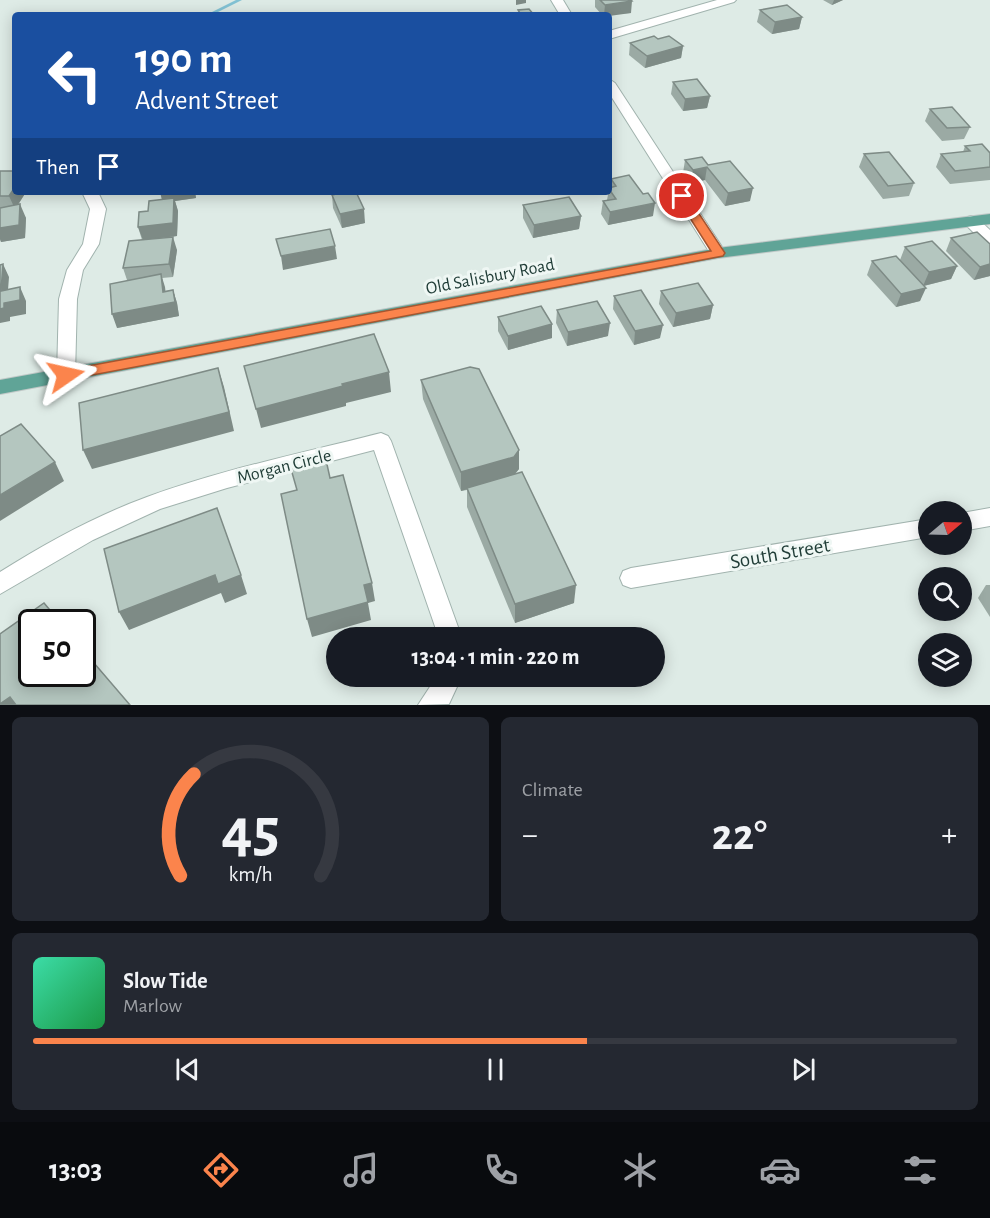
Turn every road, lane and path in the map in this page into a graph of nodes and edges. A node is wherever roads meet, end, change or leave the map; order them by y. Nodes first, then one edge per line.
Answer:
1 (730, 0) edge
2 (612, 34) edge
3 (612, 88) edge
4 (91, 195) edge
5 (990, 219) edge
6 (971, 221) junction
7 (990, 239) edge
8 (718, 253) junction
9 (66, 375) junction
10 (0, 387) edge
11 (990, 517) edge
12 (972, 520) edge
13 (918, 530) edge
14 (631, 578) dead end
15 (0, 584) edge
16 (447, 627) edge
17 (444, 687) edge
18 (430, 705) edge

1 - 2 street
3 - 8 street
4 - 9 street
5 - 6 main road, Old Salisbury Road
6 - 7 street
6 - 8 main road, Old Salisbury Road
8 - 9 main road, Old Salisbury Road
9 - 10 main road, Old Salisbury Road
11 - 12 street
13 - 14 street, South Street
15 - 16 street, Morgan Circle
17 - 18 street

